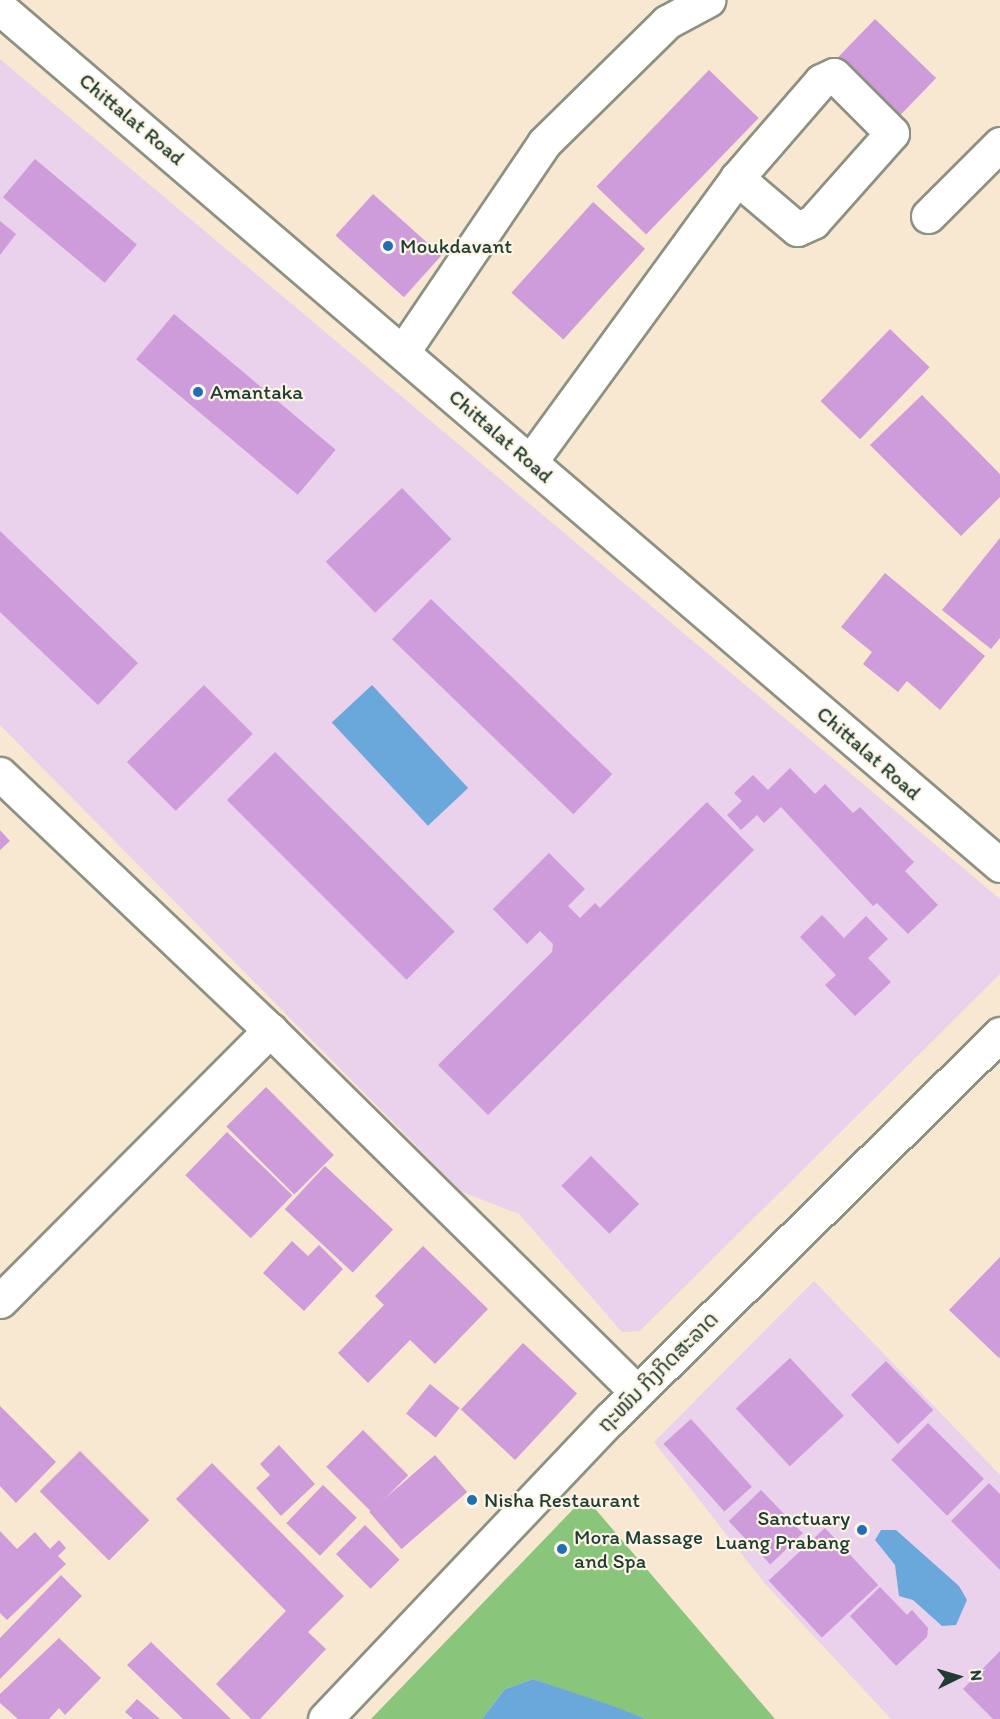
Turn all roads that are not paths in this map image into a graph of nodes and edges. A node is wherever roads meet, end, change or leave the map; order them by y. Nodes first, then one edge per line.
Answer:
1 (708, 0) edge
2 (0, 8) edge
3 (1000, 144) edge
4 (737, 178) junction
5 (928, 216) dead end
6 (404, 350) junction
7 (530, 462) junction
8 (0, 774) edge
9 (1000, 865) edge
10 (270, 1029) junction
11 (1000, 1034) edge
12 (0, 1301) edge
13 (637, 1392) junction
14 (325, 1719) edge

1 - 6 street
2 - 6 street, Chittalat Road
3 - 5 street
4 - 4 street
4 - 7 street
6 - 7 street, Chittalat Road
7 - 9 street, Chittalat Road
8 - 10 street
10 - 12 street
10 - 13 street
11 - 13 street, ຖະໜົນ ກິງກິດສະລາດ
13 - 14 street, ຖະໜົນ ກິງກິດສະລາດ

